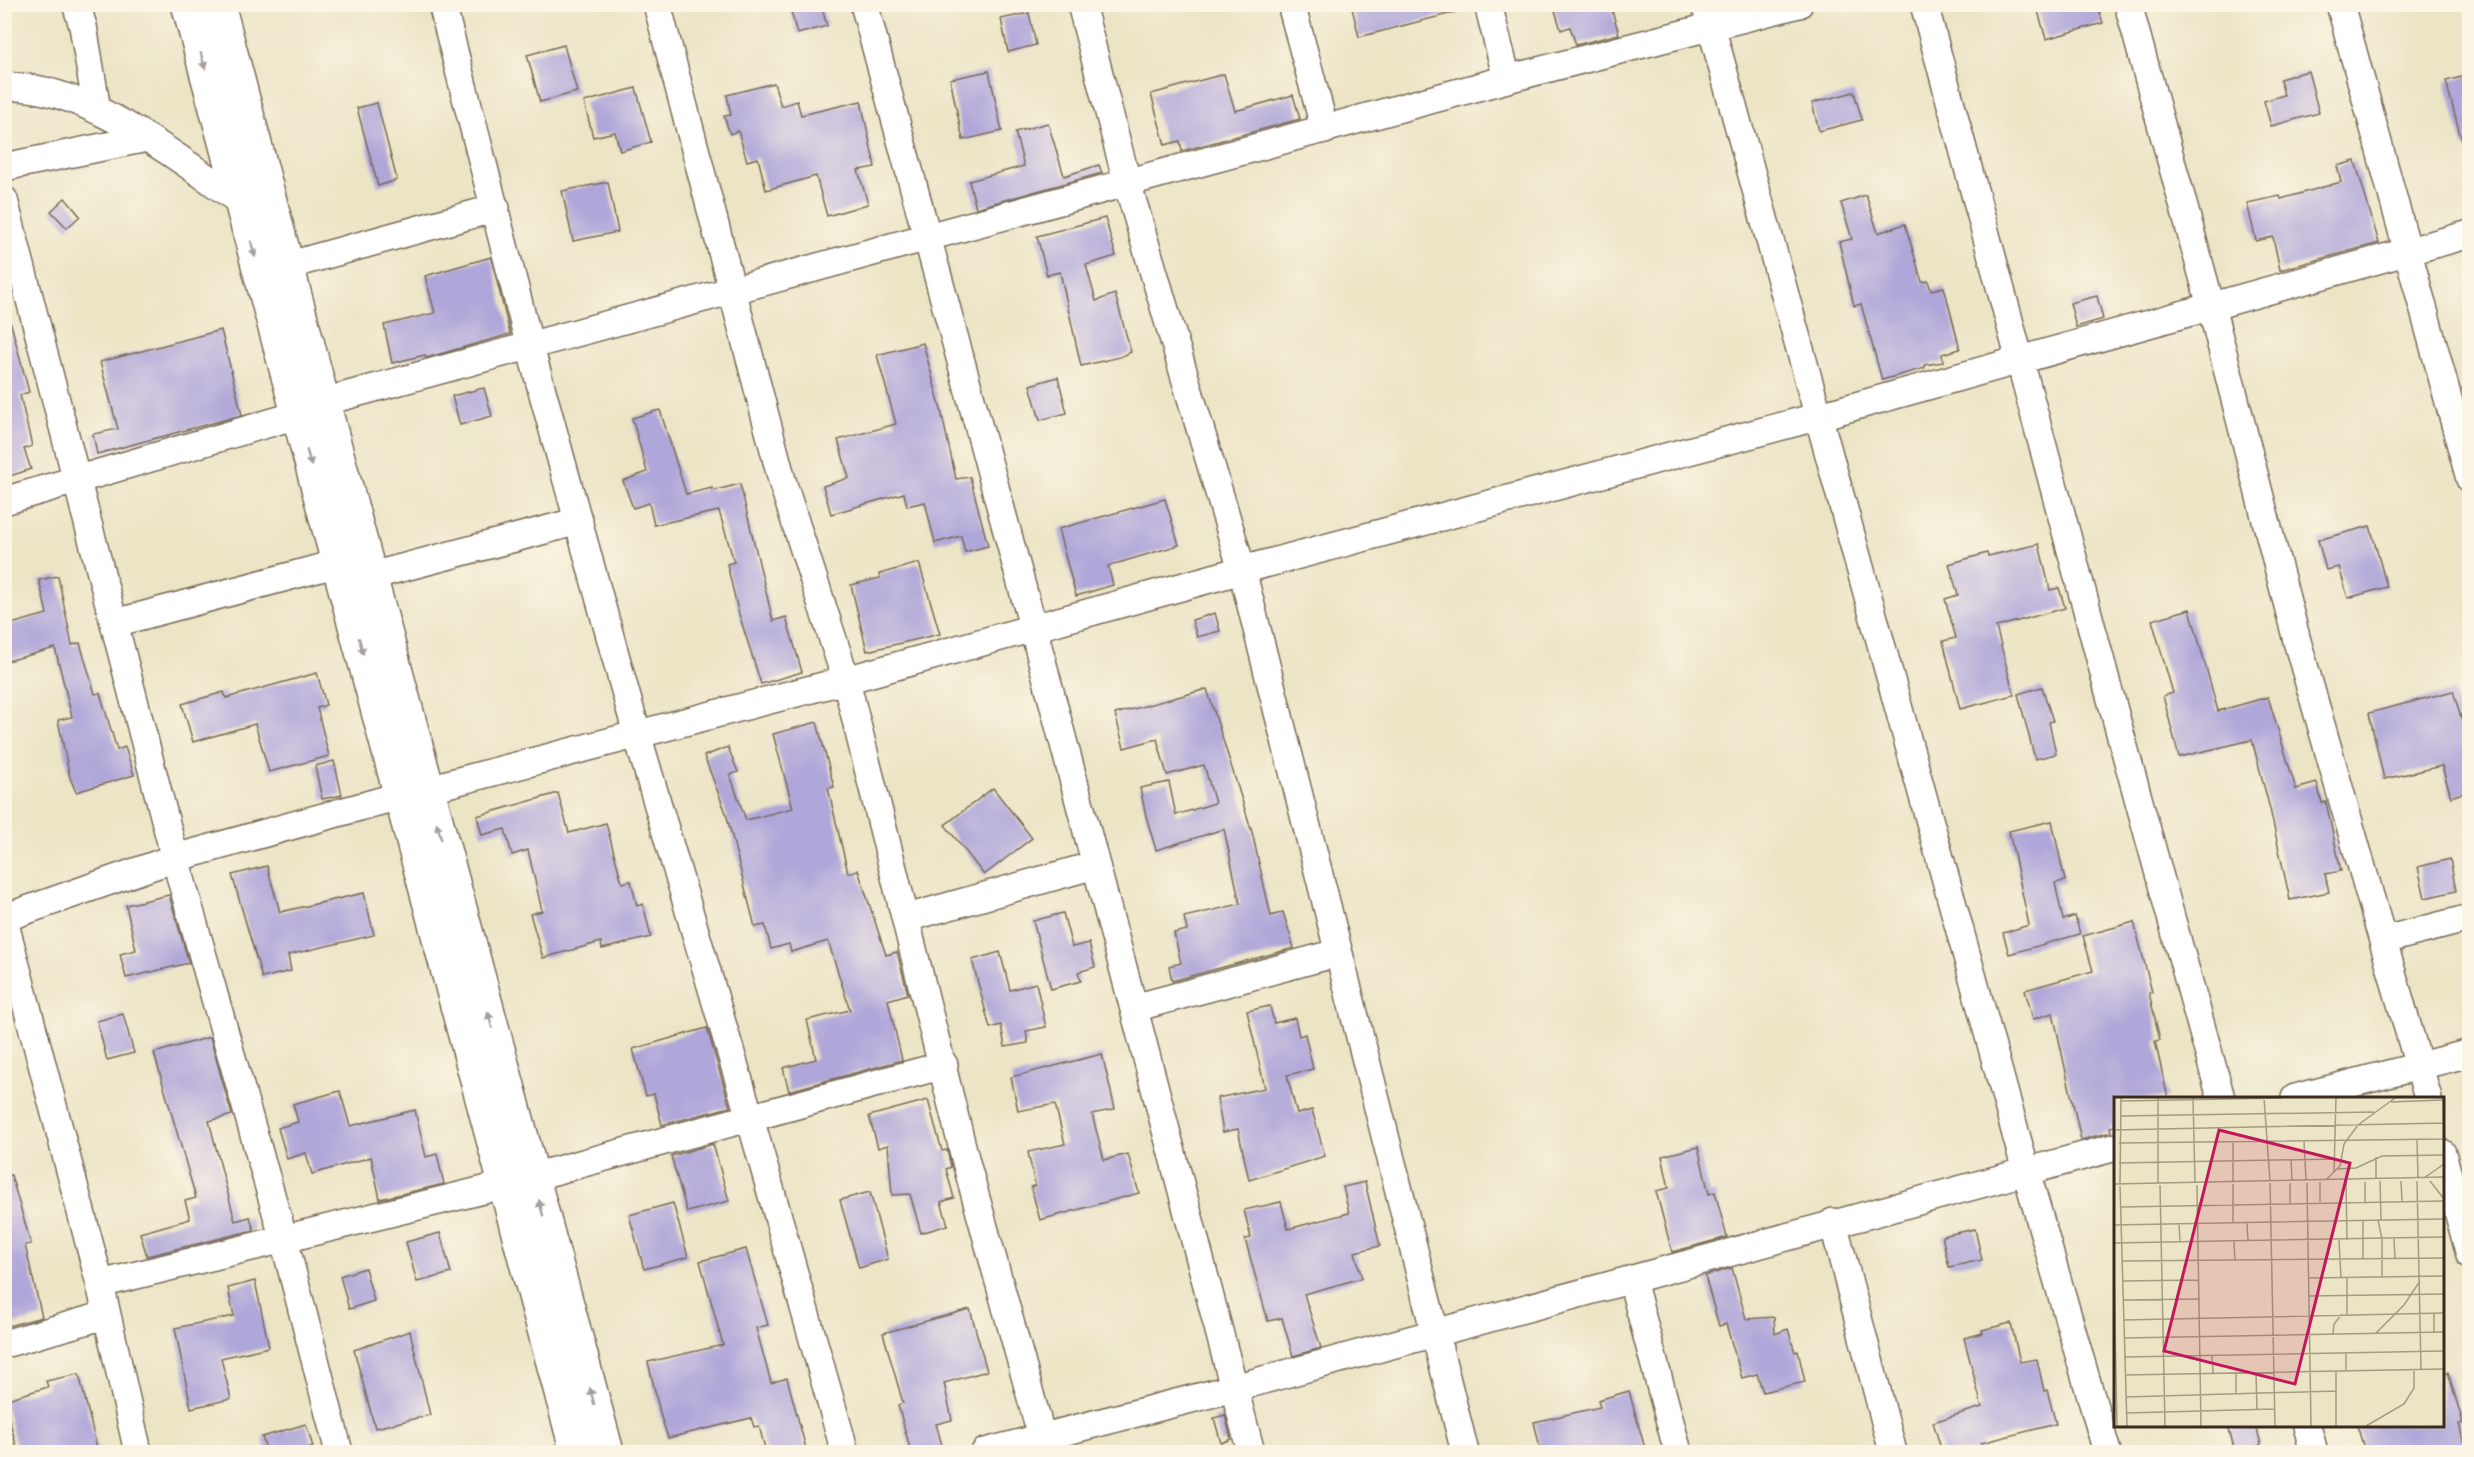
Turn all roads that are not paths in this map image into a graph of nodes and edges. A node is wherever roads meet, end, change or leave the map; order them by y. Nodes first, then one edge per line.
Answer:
1 (76, 4) edge
2 (188, 4) edge
3 (218, 4) edge
4 (442, 4) edge
5 (657, 4) edge
6 (864, 4) edge
7 (1080, 4) edge
8 (1291, 4) edge
9 (1488, 4) edge
10 (1799, 4) edge
11 (1924, 4) edge
12 (2128, 4) edge
13 (2340, 4) edge
14 (1708, 16) edge
15 (1507, 80) junction
16 (4, 87) edge
17 (97, 110) junction
18 (1325, 130) junction
19 (147, 138) junction
20 (4, 167) edge
21 (1127, 182) junction
22 (4, 200) edge
23 (241, 202) junction
24 (496, 208) junction
25 (2469, 234) edge
26 (927, 239) junction
27 (2407, 252) junction
28 (286, 266) junction
29 (731, 290) junction
30 (2211, 306) junction
31 (530, 347) junction
32 (2020, 360) junction
33 (310, 409) junction
34 (1820, 416) junction
35 (2464, 433) edge
36 (78, 479) junction
37 (2469, 479) edge
38 (4, 501) edge
39 (579, 521) junction
40 (339, 563) junction
41 (1242, 570) junction
42 (371, 576) junction
43 (115, 623) junction
44 (1033, 627) junction
45 (846, 680) junction
46 (637, 734) junction
47 (413, 792) junction
48 (175, 858) junction
49 (1095, 865) junction
50 (907, 918) junction
51 (2469, 918) edge
52 (4, 919) edge
53 (2384, 940) junction
54 (1337, 953) junction
55 (1134, 1008) junction
56 (2469, 1053) edge
57 (944, 1065) junction
58 (2419, 1066) junction
59 (2222, 1097) edge
60 (2299, 1097) edge
61 (2428, 1097) edge
62 (750, 1118) junction
63 (2114, 1147) edge
64 (2444, 1161) edge
65 (2026, 1171) junction
66 (518, 1181) junction
67 (1833, 1222) junction
68 (284, 1240) junction
69 (2469, 1255) edge
70 (1632, 1280) junction
71 (100, 1284) junction
72 (106, 1315) junction
73 (1433, 1333) junction
74 (4, 1344) edge
75 (1234, 1388) junction
76 (2308, 1427) edge
77 (1044, 1445) edge
78 (138, 1452) edge
79 (339, 1452) edge
80 (577, 1452) edge
81 (607, 1452) edge
82 (845, 1452) edge
83 (985, 1452) edge
84 (1251, 1452) edge
85 (1465, 1452) edge
86 (1678, 1452) edge
87 (1893, 1452) edge
88 (2107, 1452) edge
89 (2314, 1452) edge

1 - 17 street
2 -> 23 street
3 - 28 street
4 - 24 street
5 - 29 street
6 - 26 street
7 - 21 street
8 - 18 street
9 - 15 street
10 - 14 street
11 - 32 street
12 - 30 street
13 - 27 street
14 - 15 street
14 - 34 street
15 - 18 street
16 - 17 street
17 - 19 street
18 - 21 street
19 - 20 street
19 - 23 street
21 - 26 street
21 - 41 street
22 - 36 street
23 -> 33 street
24 - 28 street
24 - 31 street
25 - 27 street
26 - 29 street
26 - 44 street
27 - 30 street
27 - 35 street
28 - 33 street
29 - 31 street
29 - 45 street
30 - 32 street
30 - 53 street
31 - 33 street
31 - 39 street
32 - 34 street
32 - 59 street
33 - 36 street
33 -> 40 street
33 - 42 street
34 - 41 street
34 - 65 street
35 - 37 street
36 - 38 street
36 - 43 street
39 - 42 street
39 - 46 street
40 - 43 street
40 -> 47 street
41 - 44 street
41 - 54 street
42 - 47 street
43 - 48 street
44 - 45 street
44 - 49 street
45 - 46 street
45 - 50 street
46 - 47 street
46 - 62 street
47 - 48 street
47 - 66 street
48 - 52 street
48 - 68 street
49 - 50 street
49 - 55 street
50 - 57 street
51 - 53 street
52 - 71 street
53 - 58 street
54 - 55 street
54 - 73 street
55 - 75 street
56 - 58 street
57 - 62 street
57 - 77 street
58 - 60 street
58 - 61 street
62 - 66 street
62 - 82 street
63 - 65 street
64 - 69 street
65 - 67 street
65 - 88 street
66 - 68 street
66 - 80 street
81 -> 66 street
67 - 70 street
67 - 87 street
68 - 71 street
68 - 79 street
70 - 73 street
70 - 86 street
71 - 72 street
72 - 74 street
72 - 78 street
73 - 75 street
73 - 85 street
75 - 77 street
75 - 84 street
76 - 89 street
77 - 83 street

